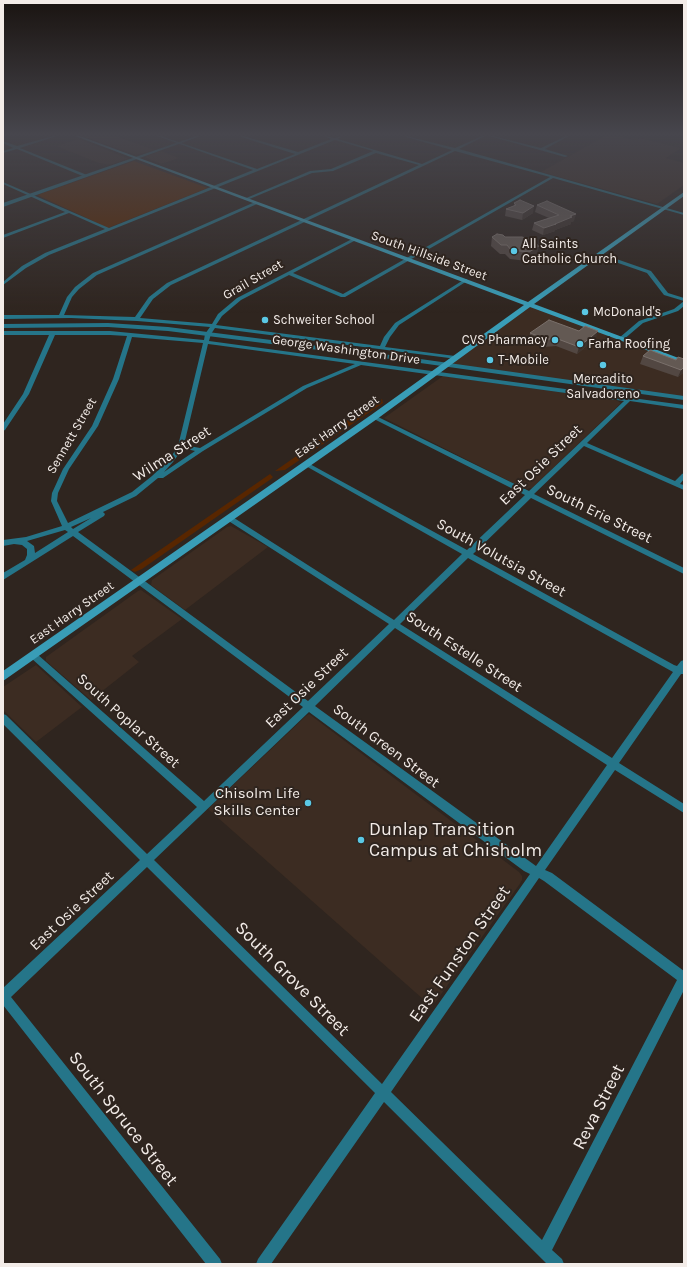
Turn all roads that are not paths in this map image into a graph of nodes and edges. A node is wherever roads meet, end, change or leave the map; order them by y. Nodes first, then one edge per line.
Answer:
1 (31, 195) joint
2 (193, 195) edge
3 (236, 195) edge
4 (255, 195) edge
5 (357, 195) edge
6 (521, 195) edge
7 (616, 195) edge
8 (683, 195) edge
9 (246, 199) junction
10 (256, 203) junction
11 (3, 205) edge
12 (665, 209) junction
13 (69, 212) junction
14 (684, 214) edge
15 (303, 220) junction
16 (108, 229) junction
17 (3, 237) edge
18 (354, 240) junction
19 (600, 256) junction
20 (408, 260) junction
21 (289, 273) junction
22 (465, 280) junction
23 (3, 284) edge
24 (684, 302) edge
25 (530, 305) junction
26 (61, 316) junction
27 (3, 317) edge
28 (137, 319) junction
29 (3, 326) edge
30 (213, 326) junction
31 (53, 332) junction
32 (3, 333) edge
33 (208, 334) junction
34 (130, 335) junction
35 (621, 339) junction
36 (206, 342) junction
37 (382, 348) junction
38 (455, 358) junction
39 (684, 362) edge
40 (360, 363) junction
41 (444, 365) junction
42 (434, 373) junction
43 (684, 398) edge
44 (629, 399) junction
45 (684, 407) edge
46 (374, 417) junction
47 (3, 429) edge
48 (584, 444) junction
49 (181, 446) junction
50 (201, 450) junction
51 (306, 464) junction
52 (684, 475) edge
53 (676, 484) junction
54 (684, 488) edge
55 (134, 494) junction
56 (531, 495) junction
57 (228, 518) junction
58 (70, 530) junction
59 (13, 542) junction
60 (3, 543) edge
61 (468, 554) junction
62 (26, 562) junction
63 (684, 571) edge
64 (3, 576) edge
65 (139, 582) junction
66 (395, 624) junction
67 (34, 656) junction
68 (682, 668) edge
69 (3, 677) edge
70 (309, 706) junction
71 (3, 718) edge
72 (613, 764) junction
73 (204, 807) junction
74 (684, 810) edge
75 (147, 860) junction
76 (538, 873) junction
77 (684, 978) edge
78 (3, 996) edge
79 (384, 1093) junction
80 (544, 1251) junction
81 (215, 1264) edge
82 (263, 1264) edge
83 (557, 1264) edge

1 - 11 street
1 - 13 street
2 - 16 street
3 - 9 main road, South Hillside Street
4 - 9 street
5 - 15 street
6 - 20 street
7 - 12 street
8 - 12 main road, East Harry Street
9 - 10 main road, South Hillside Street
10 - 15 main road, South Hillside Street
10 - 26 street
12 - 14 street
12 - 19 main road, East Harry Street
13 - 16 street
13 - 17 street
15 - 18 main road, South Hillside Street
15 - 28 street
16 - 23 street
18 - 20 main road, South Hillside Street
18 - 21 street, Grail Street
19 - 24 street
19 - 25 main road, East Harry Street
20 - 21 street
20 - 22 main road, South Hillside Street
21 - 30 street, Grail Street
22 - 25 main road, South Hillside Street
22 - 37 street
24 - 35 street
25 - 35 main road, South Hillside Street
25 - 38 main road, East Harry Street
26 - 27 street, George Washington Drive
26 - 28 street, George Washington Drive
28 - 30 street, George Washington Drive
29 - 33 street
30 - 33 street, Grail Street
30 - 37 street, George Washington Drive
31 - 32 street, George Washington Drive
31 - 34 street, George Washington Drive
31 - 47 street
33 - 36 street, Grail Street
33 - 41 street
34 - 36 street, George Washington Drive
34 - 58 street, Sennett Street
35 - 39 main road, South Hillside Street
36 - 40 street, George Washington Drive
36 - 49 street, Grail Street
37 - 38 street, George Washington Drive
38 - 41 main road, East Harry Street
40 - 42 street, George Washington Drive
40 - 50 street, Wilma Street
41 - 42 main road, East Harry Street
41 - 43 street
42 - 44 street, George Washington Drive
42 - 46 main road, East Harry Street
44 - 45 street, George Washington Drive
44 - 48 street, East Osie Street
46 - 51 main road, East Harry Street
46 - 56 street, South Erie Street
48 - 53 street
48 - 56 street, East Osie Street
49 - 50 street
49 - 55 street
50 - 55 street, Wilma Street
51 - 57 main road, East Harry Street
51 - 61 street, South Volutsia Street
52 - 53 street
53 - 54 street
55 - 58 street
56 - 61 street, East Osie Street
56 - 63 street, South Erie Street
57 - 65 main road, East Harry Street
57 - 66 street, South Estelle Street
58 - 59 street
58 - 62 street
58 - 65 street, South Green Street
59 - 60 street
59 - 62 street
61 - 66 street, East Osie Street
61 - 68 street, South Volutsia Street
62 - 64 street
65 - 67 main road, East Harry Street
65 - 70 street, South Green Street
66 - 70 street, East Osie Street
66 - 72 street, South Estelle Street
67 - 69 main road, East Harry Street
67 - 73 street, South Poplar Street
68 - 72 street, East Funston Street
70 - 73 street, East Osie Street
70 - 76 street, South Green Street
71 - 75 street, South Grove Street
72 - 74 street, South Estelle Street
72 - 76 street, East Funston Street
73 - 75 street, East Osie Street
75 - 78 street, East Osie Street
75 - 79 street, South Grove Street
76 - 77 street, South Green Street
76 - 79 street, East Funston Street
77 - 80 street, Reva Street
78 - 81 street, South Spruce Street
79 - 80 street, South Grove Street
79 - 82 street, East Funston Street
80 - 83 street, South Grove Street

